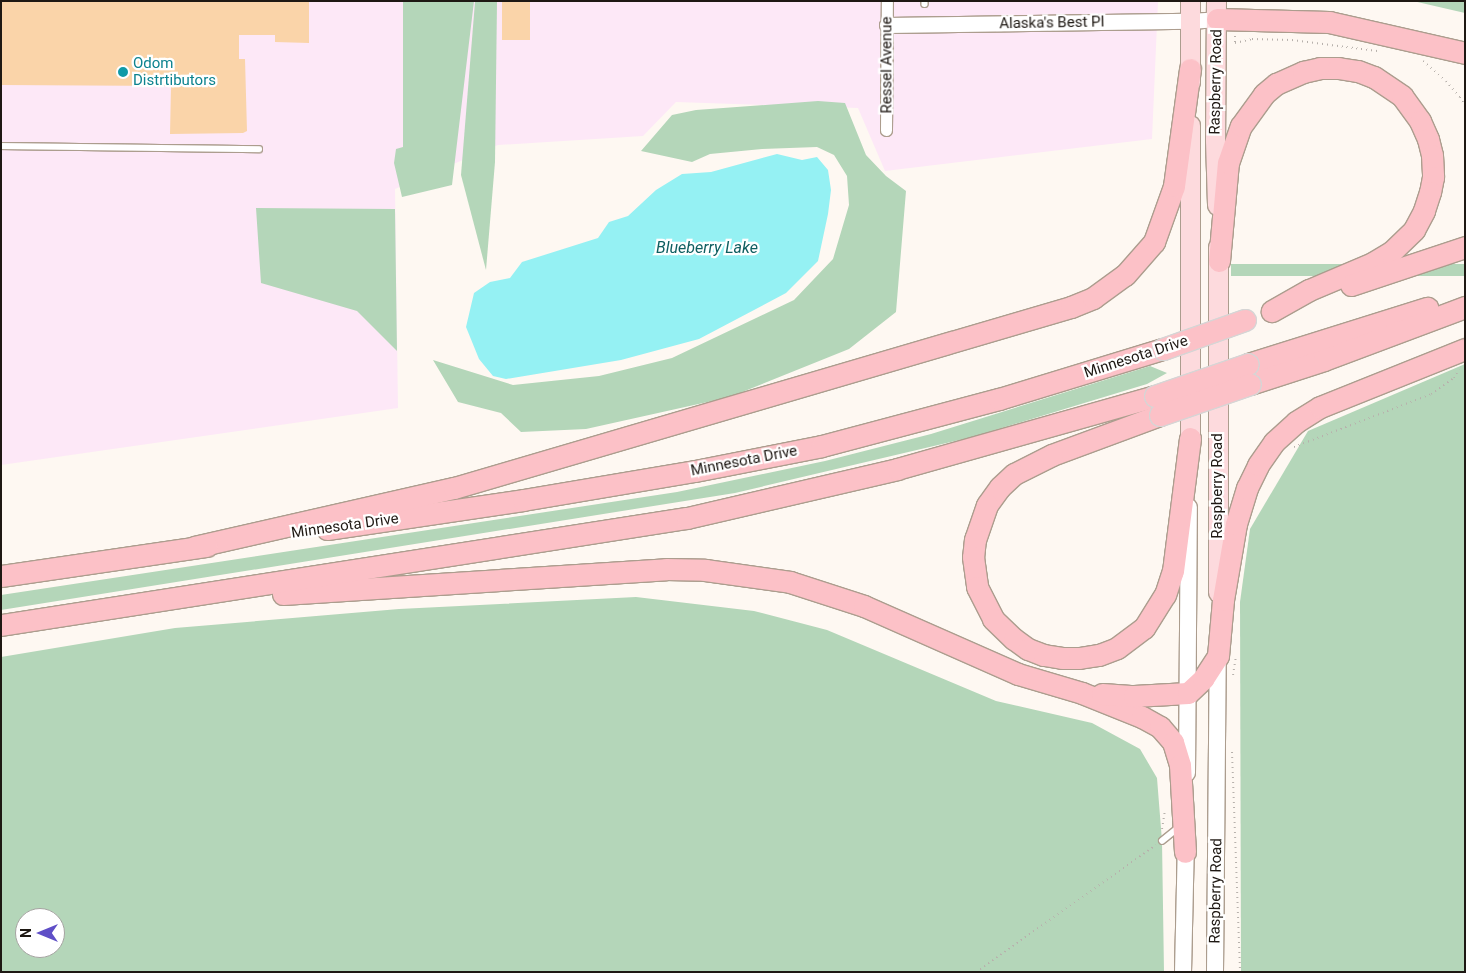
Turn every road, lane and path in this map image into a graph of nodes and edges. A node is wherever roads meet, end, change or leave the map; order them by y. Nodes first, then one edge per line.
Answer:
1 (887, 1) edge
2 (1190, 1) edge
3 (1216, 10) edge
4 (1190, 21) junction
5 (887, 25) junction
6 (1465, 53) edge
7 (1190, 69) junction
8 (886, 130) dead end
9 (1, 146) edge
10 (259, 149) dead end
11 (1465, 247) edge
12 (1218, 261) junction
13 (1465, 296) edge
14 (1465, 307) edge
15 (1272, 311) junction
16 (1462, 359) edge
17 (1249, 374) junction
18 (1158, 405) junction
19 (1190, 438) junction
20 (1289, 449) dead end
21 (194, 548) junction
22 (1, 576) edge
23 (218, 592) junction
24 (1, 624) edge
25 (1227, 654) junction
26 (1232, 678) dead end
27 (1082, 693) junction
28 (1188, 693) junction
29 (1232, 744) dead end
30 (1183, 823) junction
31 (1162, 841) joint
32 (1185, 852) junction
33 (976, 972) edge
34 (1183, 972) edge
35 (1215, 972) edge
36 (1240, 972) edge

1 - 5 street, Ressel Avenue
2 - 4 main road, Raspberry Road
3 - 4 street, Alaska's Best PI
3 - 6 highway
3 - 7 main road
3 - 12 main road, Raspberry Road
4 - 5 street, Alaska's Best PI
4 - 7 main road, Raspberry Road
5 - 8 street, Ressel Avenue
7 - 19 main road, Raspberry Road
7 - 21 highway
9 - 10 lane
11 - 15 highway, Minnesota Drive
12 - 15 highway
12 - 25 main road, Raspberry Road
13 - 17 highway
14 - 17 highway
15 - 21 highway, Minnesota Drive, bridge
16 - 20 path
16 - 25 highway
17 - 18 highway, bridge
18 - 19 highway
18 - 23 highway
19 - 28 main road, Raspberry Road
21 - 22 highway, Minnesota Drive
23 - 24 highway
23 - 27 highway
25 - 26 path
25 - 28 highway
25 - 35 main road, Raspberry Road
27 - 28 highway
27 - 30 highway
28 - 32 main road, Raspberry Road
29 - 36 path
30 - 31 lane
30 - 32 highway
31 - 33 path
32 - 34 main road, Raspberry Road

